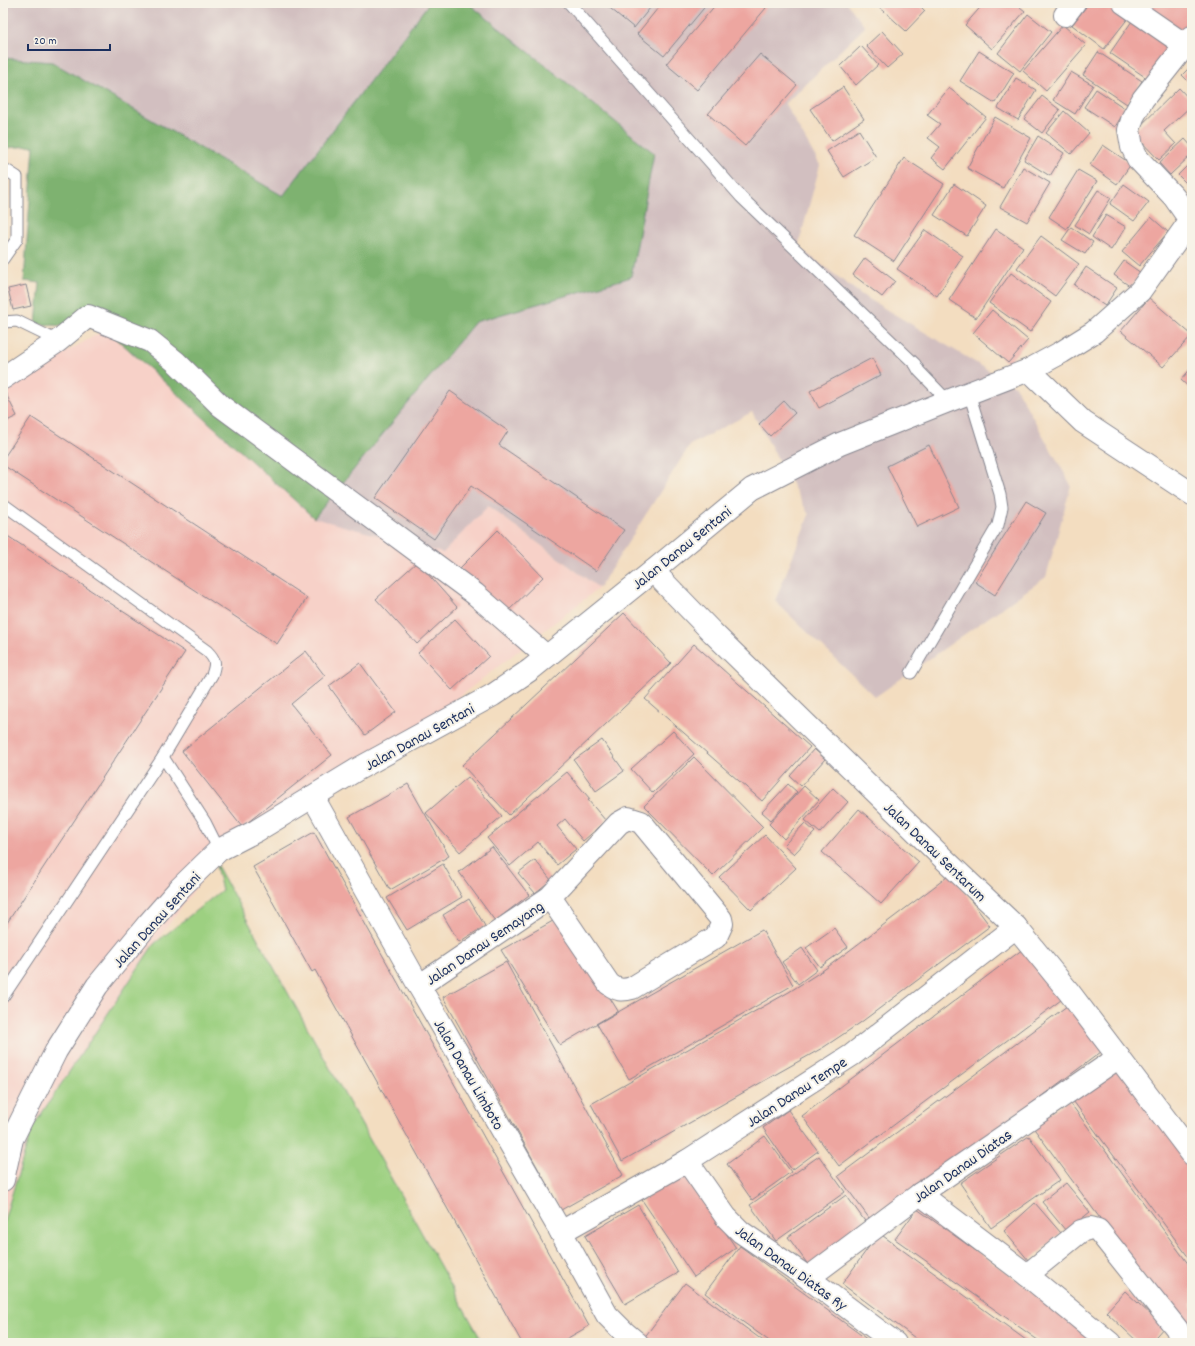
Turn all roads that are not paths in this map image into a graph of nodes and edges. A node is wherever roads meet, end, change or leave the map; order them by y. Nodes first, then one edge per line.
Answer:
1 (569, 3) edge
2 (1124, 3) edge
3 (1189, 41) edge
4 (3, 168) edge
5 (1191, 222) edge
6 (3, 259) edge
7 (3, 322) edge
8 (58, 341) junction
9 (1029, 370) junction
10 (3, 378) edge
11 (969, 393) junction
12 (948, 400) junction
13 (1192, 494) edge
14 (3, 504) edge
15 (653, 571) junction
16 (546, 656) junction
17 (912, 674) dead end
18 (163, 757) junction
19 (313, 797) junction
20 (219, 850) junction
21 (550, 897) junction
22 (1016, 927) junction
23 (419, 986) junction
24 (3, 997) edge
25 (1119, 1057) junction
26 (1192, 1154) edge
27 (688, 1161) junction
28 (3, 1180) edge
29 (920, 1194) junction
30 (561, 1232) junction
31 (1028, 1275) junction
32 (808, 1278) junction
33 (637, 1343) edge
34 (895, 1343) edge
35 (1110, 1343) edge
36 (1178, 1343) edge

1 - 12 lane
2 - 3 street
3 - 5 street
4 - 6 lane
5 - 9 street, Jalan Danau Sentani
7 - 8 lane
8 - 10 street
8 - 16 street
9 - 11 street, Jalan Danau Sentani
9 - 13 street
11 - 12 street, Jalan Danau Sentani
11 - 17 lane
12 - 15 street, Jalan Danau Sentani
14 - 18 lane
15 - 16 street, Jalan Danau Sentani
15 - 22 street, Jalan Danau Sentarum
16 - 19 street, Jalan Danau Sentani
18 - 20 lane
18 - 24 lane
19 - 20 street, Jalan Danau Sentani
19 - 23 street, Jalan Danau Limboto
20 - 28 street, Jalan Danau Sentani
21 - 21 street, Jalan Danau Semayang
21 - 23 street, Jalan Danau Semayang
22 - 25 street, Jalan Danau Sentarum
22 - 27 street, Jalan Danau Tempe
23 - 30 street, Jalan Danau Limboto
25 - 26 street, Jalan Danau Sentarum
25 - 29 street, Jalan Danau Diatas
27 - 30 street, Jalan Danau Tempe
27 - 32 street, Jalan Danau Diatas Ry
29 - 31 street
29 - 32 street, Jalan Danau Diatas
30 - 33 street, Jalan Danau Limboto
31 - 35 street
31 - 36 street
32 - 34 street, Jalan Danau Diatas Ry

